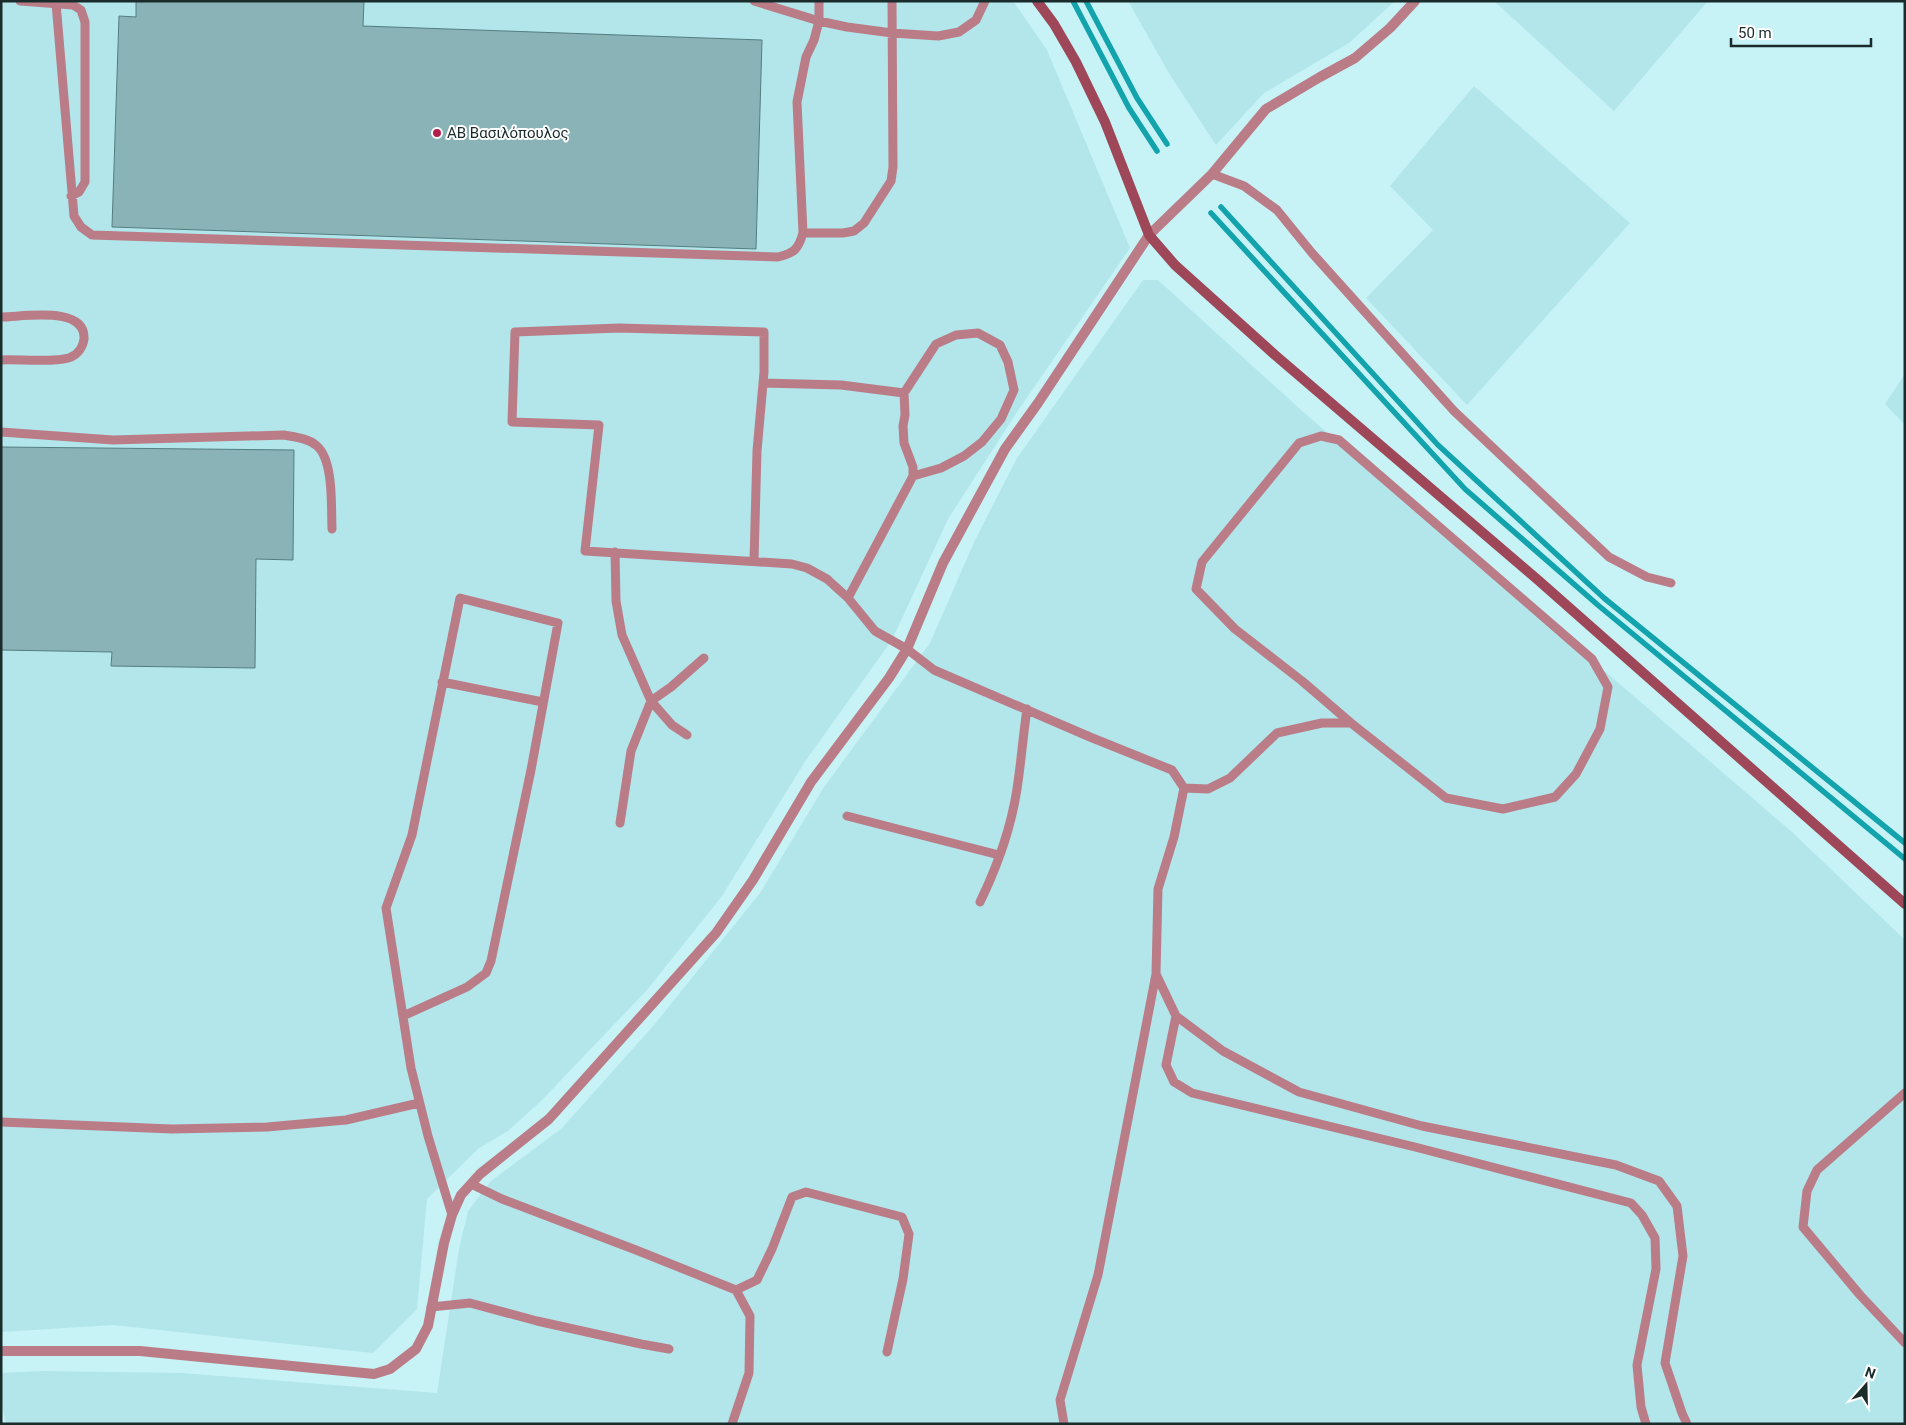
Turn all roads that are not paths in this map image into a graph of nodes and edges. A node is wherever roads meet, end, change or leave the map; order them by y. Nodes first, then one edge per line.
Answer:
1 (20, 1) edge
2 (754, 1) edge
3 (819, 1) edge
4 (892, 1) edge
5 (985, 1) edge
6 (1037, 1) edge
7 (1415, 1) edge
8 (56, 3) junction
9 (819, 21) junction
10 (892, 33) junction
11 (1212, 174) junction
12 (71, 196) junction
13 (803, 233) junction
14 (1149, 236) junction
15 (1, 317) edge
16 (1, 360) edge
17 (763, 383) junction
18 (904, 393) junction
19 (1, 432) edge
20 (913, 476) junction
21 (332, 529) dead end
22 (615, 552) junction
23 (754, 561) junction
24 (1670, 583) dead end
25 (848, 598) junction
26 (907, 649) junction
27 (704, 658) dead end
28 (442, 682) junction
29 (651, 701) junction
30 (543, 702) junction
31 (1028, 709) junction
32 (1351, 723) junction
33 (687, 735) dead end
34 (1184, 788) junction
35 (847, 816) dead end
36 (620, 823) dead end
37 (999, 855) junction
38 (980, 902) dead end
39 (1905, 904) edge
40 (1156, 974) junction
41 (403, 1016) junction
42 (1176, 1016) junction
43 (1905, 1093) edge
44 (419, 1103) junction
45 (1, 1122) edge
46 (471, 1184) junction
47 (452, 1215) junction
48 (736, 1290) junction
49 (431, 1307) junction
50 (1905, 1342) edge
51 (669, 1349) dead end
52 (1, 1351) edge
53 (887, 1352) dead end
54 (732, 1424) edge
55 (1064, 1424) edge
56 (1646, 1424) edge
57 (1688, 1424) edge

1 - 8 lane
2 - 9 lane
3 - 9 lane
4 - 10 lane
5 - 10 lane
6 - 14 street
7 - 11 street
8 - 12 lane
8 - 12 lane
9 - 10 lane
9 - 13 lane
10 - 13 lane
11 - 14 street
11 - 24 lane
12 - 13 lane
14 - 26 street
14 - 39 street
15 - 16 lane
17 - 18 lane
17 - 22 lane
17 - 23 lane
18 - 20 lane
18 - 20 lane
19 - 21 lane
20 - 25 lane
22 - 23 lane
22 - 29 lane
23 - 25 lane
25 - 26 lane
26 - 31 lane
26 - 46 street
27 - 29 lane
28 - 30 lane
28 - 30 lane
28 - 41 lane
29 - 33 lane
29 - 36 lane
30 - 41 lane
31 - 34 lane
31 - 37 lane
32 - 32 lane
32 - 34 lane
34 - 40 lane
35 - 37 lane
37 - 38 lane
40 - 42 lane
40 - 55 lane
41 - 44 lane
42 - 56 lane
42 - 57 lane
43 - 50 lane
44 - 45 lane
44 - 47 lane
46 - 47 street
46 - 48 lane
47 - 49 street
48 - 53 lane
48 - 54 lane
49 - 51 lane
49 - 52 street

